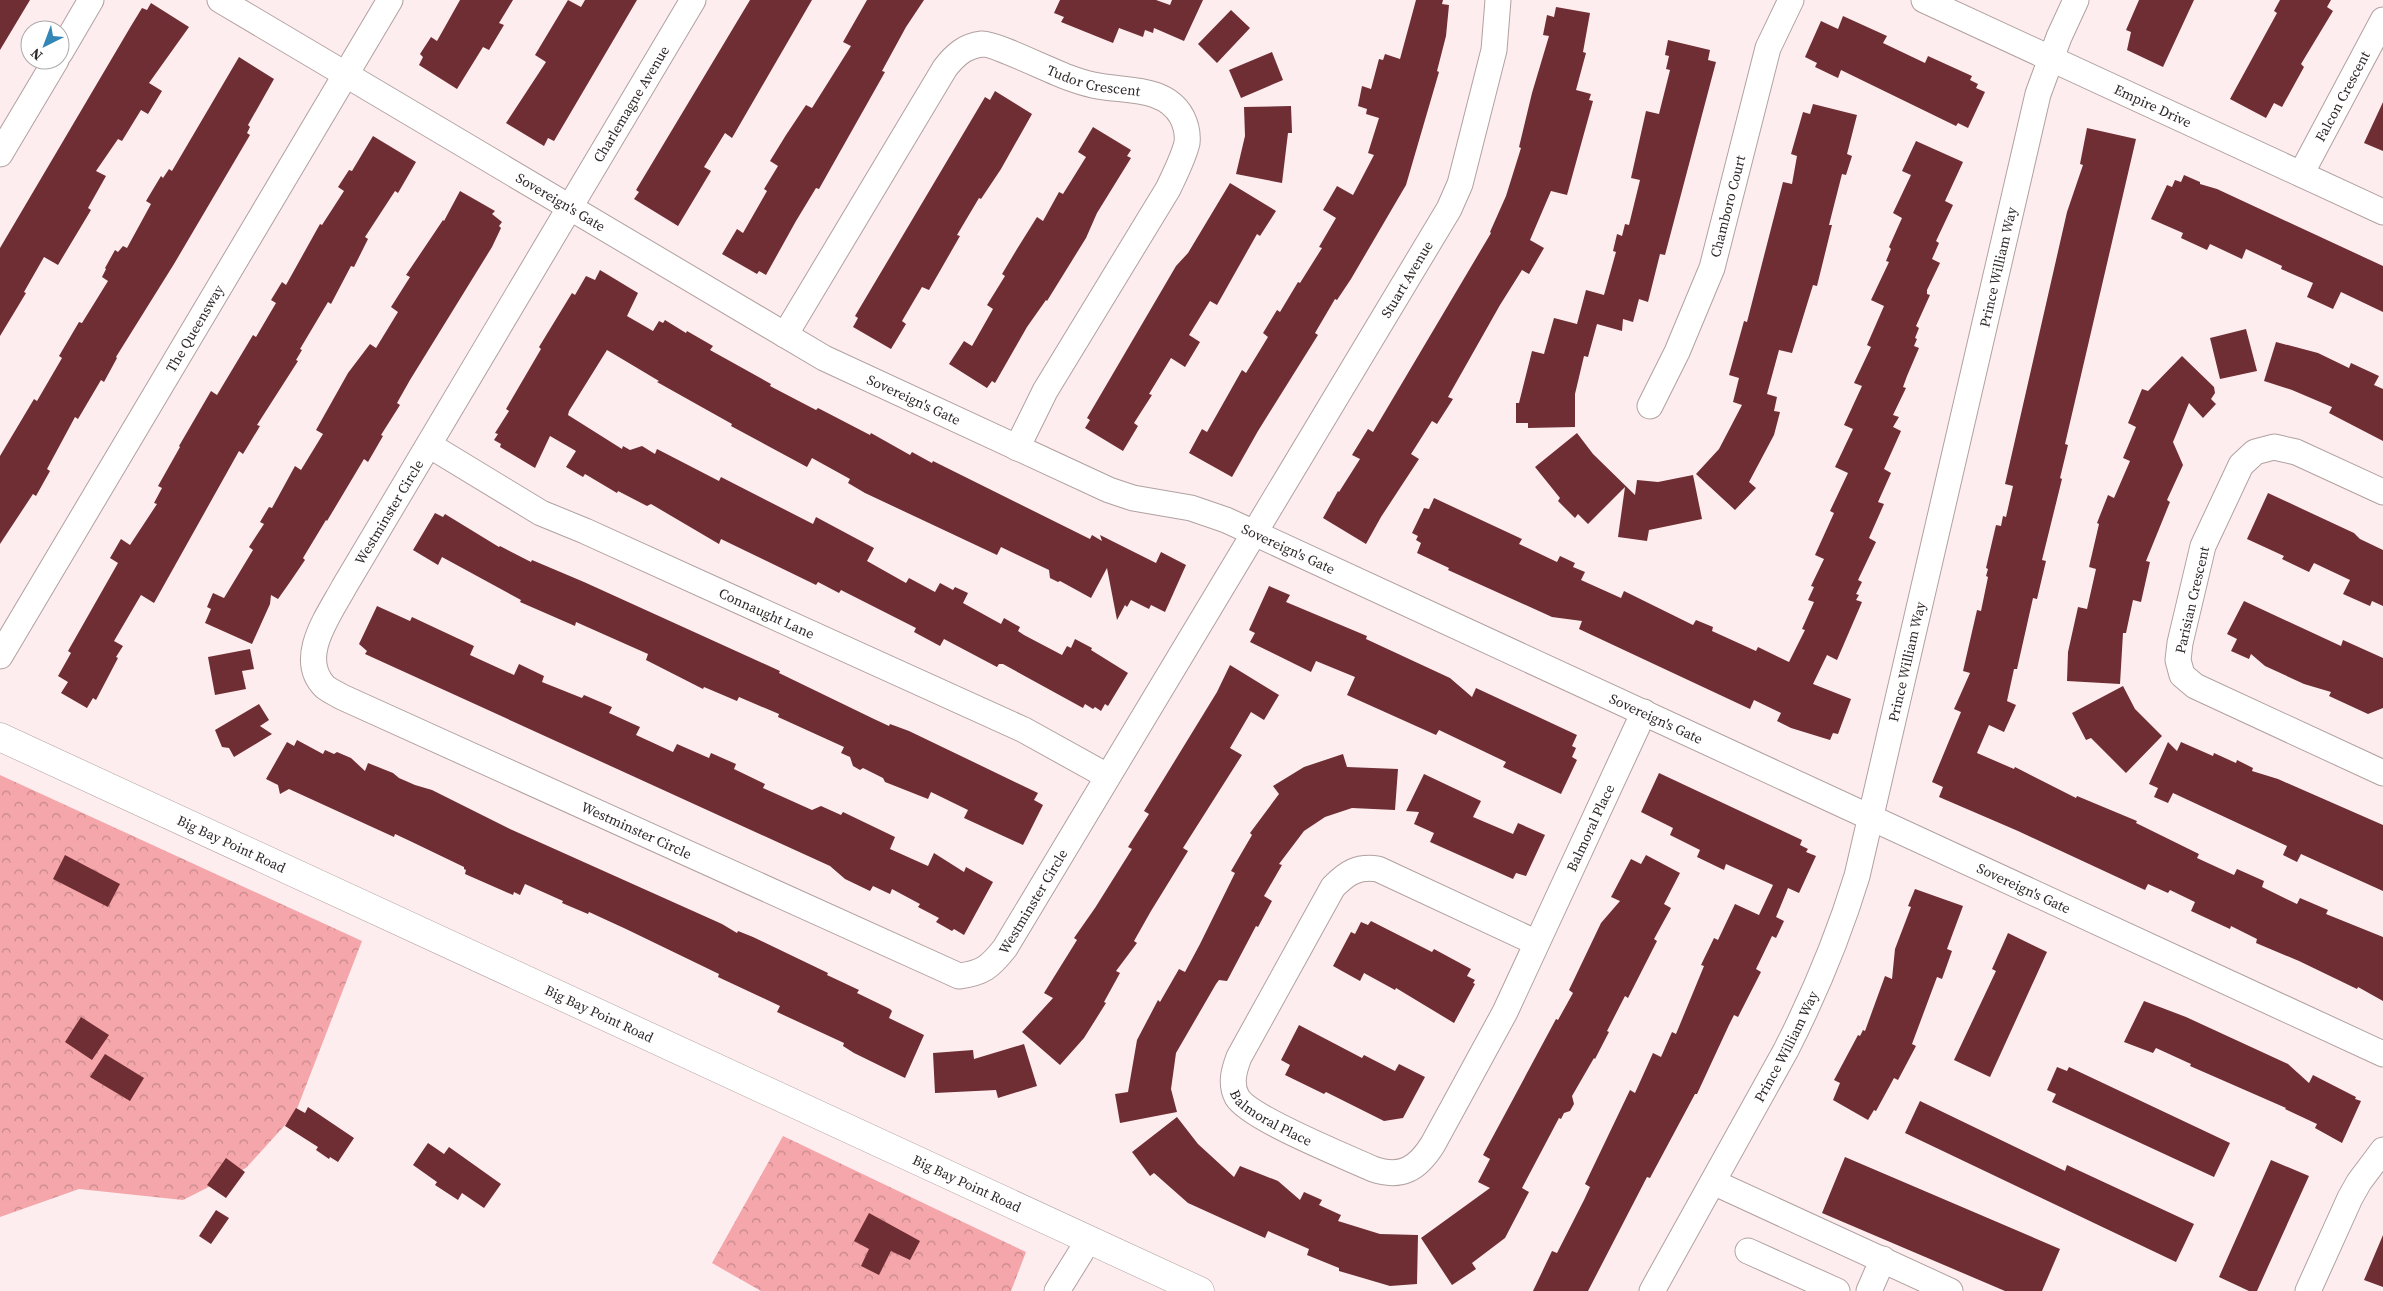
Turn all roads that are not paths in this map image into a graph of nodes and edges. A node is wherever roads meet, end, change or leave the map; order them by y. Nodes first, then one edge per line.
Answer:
1 (92, 0) edge
2 (220, 0) edge
3 (390, 0) edge
4 (693, 0) edge
5 (1498, 0) edge
6 (1791, 0) edge
7 (1924, 0) edge
8 (2076, 0) edge
9 (2383, 20) edge
10 (70, 36) edge
11 (2051, 58) junction
12 (50, 70) edge
13 (345, 75) junction
14 (0, 154) edge
15 (2301, 174) junction
16 (568, 207) junction
17 (2383, 212) edge
18 (785, 336) junction
19 (1650, 406) dead end
20 (429, 445) junction
21 (1017, 448) junction
22 (2383, 492) edge
23 (1253, 533) junction
24 (0, 656) edge
25 (1644, 712) junction
26 (0, 737) edge
27 (2383, 773) edge
28 (1107, 776) junction
29 (1870, 818) junction
30 (1537, 943) junction
31 (2383, 1054) edge
32 (2383, 1150) edge
33 (1713, 1182) junction
34 (1088, 1241) junction
35 (1748, 1251) dead end
36 (1883, 1259) junction
37 (1057, 1291) edge
38 (1200, 1291) edge
39 (1652, 1291) edge
40 (1837, 1291) edge
41 (1869, 1291) edge
42 (1950, 1291) edge
43 (2308, 1291) edge

1 - 10 street
2 - 13 street, Sovereign's Gate
3 - 13 street, The Queensway
4 - 16 street, Charlemagne Avenue
5 - 23 street, Stuart Avenue
6 - 19 street, Chamboro Court
7 - 11 street, Empire Drive
8 - 11 street, Prince William Way
9 - 15 street, Falcon Crescent
11 - 15 street, Empire Drive
11 - 29 street, Prince William Way
12 - 14 street
13 - 16 street, Sovereign's Gate
13 - 24 street, The Queensway
15 - 17 street, Empire Drive
16 - 18 street, Sovereign's Gate
16 - 20 street, Westminster Circle
18 - 21 street, Sovereign's Gate
18 - 21 street, Tudor Crescent
20 - 28 street, Connaught Lane
20 - 28 street, Westminster Circle
21 - 23 street, Sovereign's Gate
22 - 27 street, Parisian Crescent
23 - 25 street, Sovereign's Gate
23 - 28 street, Westminster Circle
25 - 29 street, Sovereign's Gate
25 - 30 street, Balmoral Place
26 - 34 main road, Big Bay Point Road
29 - 31 street, Sovereign's Gate
29 - 33 street, Prince William Way
30 - 30 street, Balmoral Place
32 - 43 street
33 - 36 street
33 - 39 street, Prince William Way
34 - 37 street
34 - 38 main road, Big Bay Point Road
35 - 40 street
36 - 41 street
36 - 42 street

